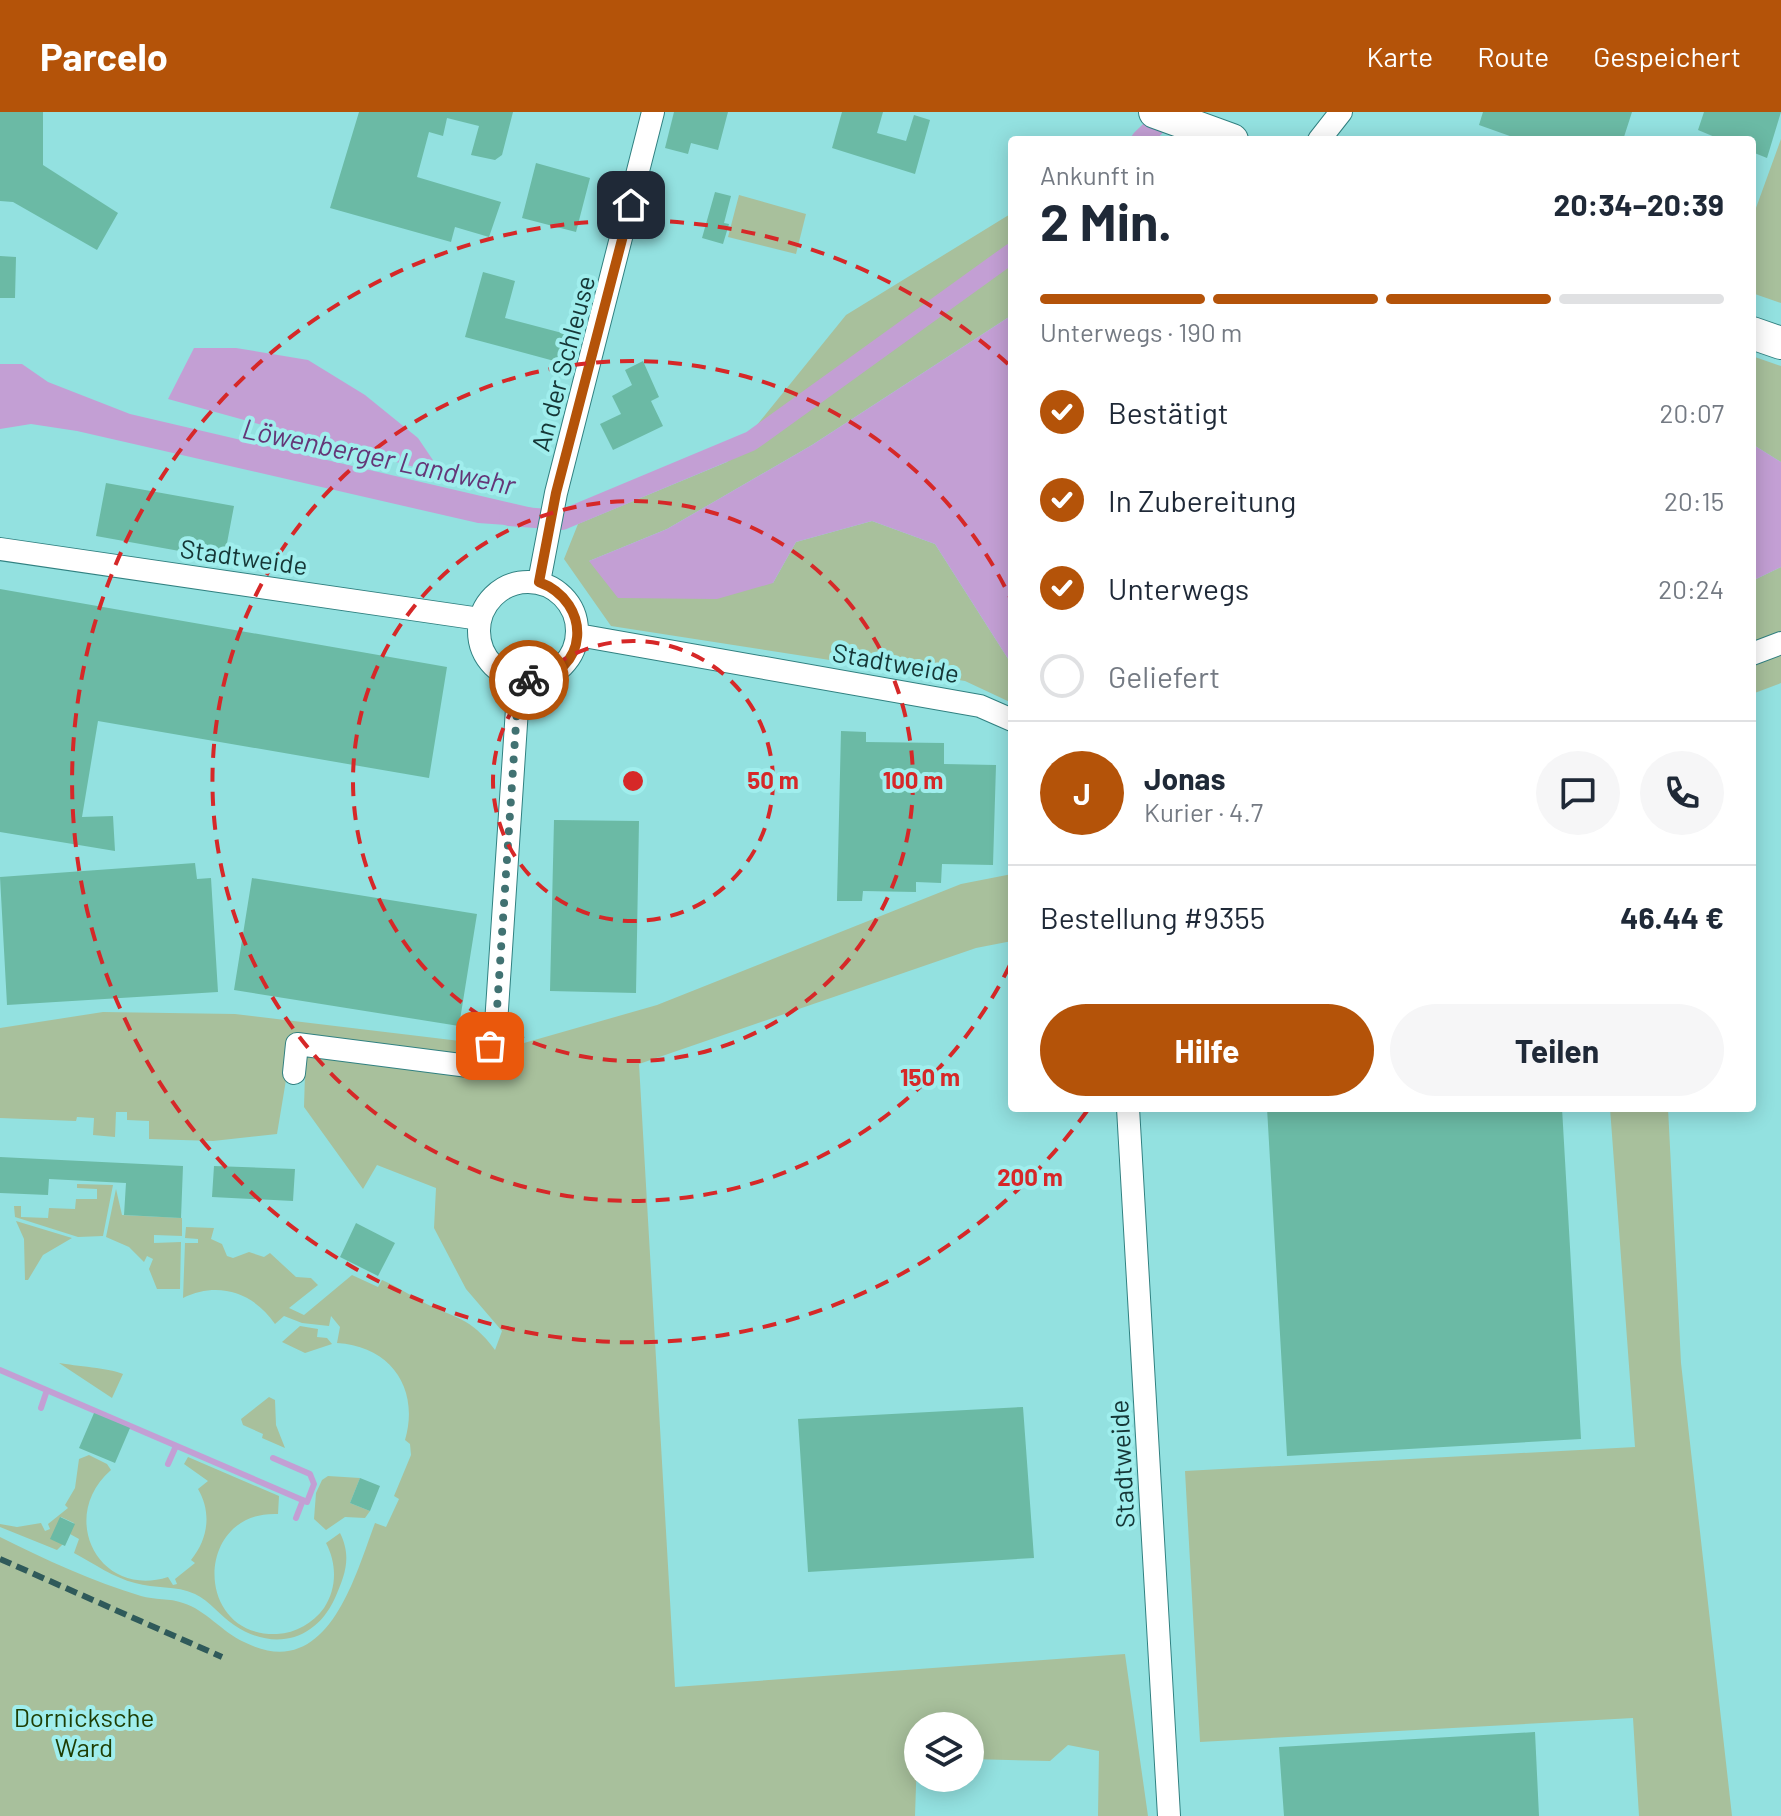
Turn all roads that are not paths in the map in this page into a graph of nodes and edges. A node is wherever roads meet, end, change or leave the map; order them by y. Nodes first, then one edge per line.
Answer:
1 (653, 112) edge
2 (1341, 112) edge
3 (1170, 117) edge
4 (1221, 136) edge
5 (1322, 136) edge
6 (1756, 334) edge
7 (1781, 343) edge
8 (0, 549) edge
9 (539, 582) junction
10 (480, 619) junction
11 (578, 635) junction
12 (1781, 643) edge
13 (1756, 652) edge
14 (519, 679) junction
15 (1008, 718) edge
16 (294, 1073) dead end
17 (1128, 1112) edge
18 (1169, 1816) edge

1 - 9 street, An der Schleuse
2 - 5 street
3 - 4 main road
6 - 7 main road
8 - 10 street, Stadtweide
9 - 10 street
9 - 11 street
10 - 14 street
11 - 14 street
11 - 15 street, Stadtweide
12 - 13 street
14 - 16 street
17 - 18 street, Stadtweide

